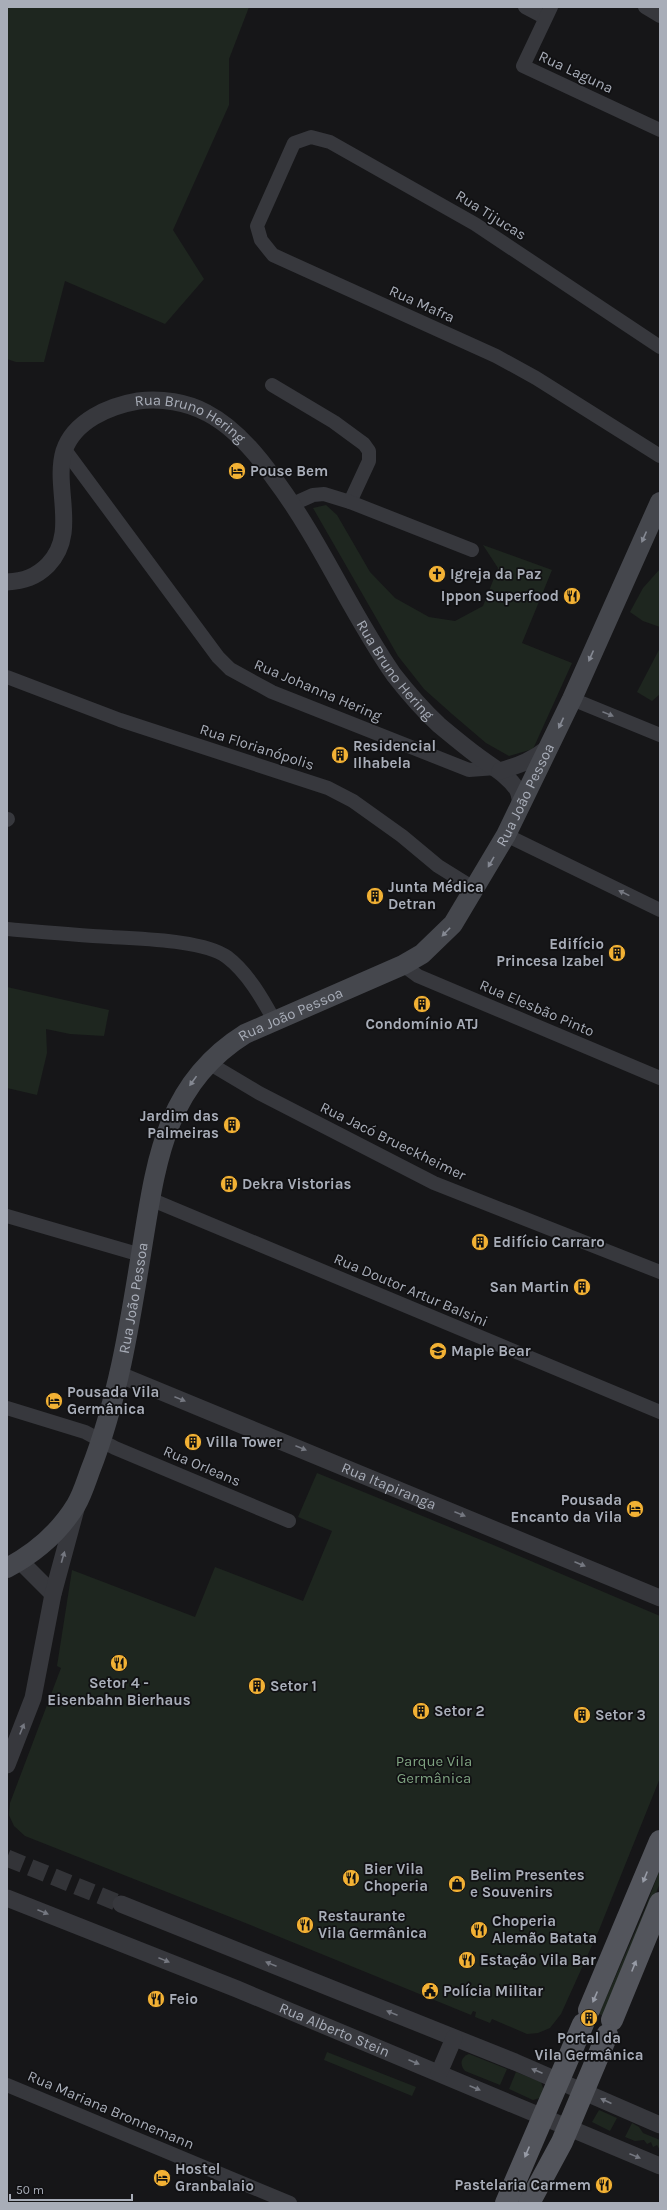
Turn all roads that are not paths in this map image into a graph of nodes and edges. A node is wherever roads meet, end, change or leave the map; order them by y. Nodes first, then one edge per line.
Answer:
1 (525, 7) edge
2 (645, 7) edge
3 (548, 12) edge
4 (660, 16) edge
5 (660, 130) edge
6 (294, 143) joint
7 (660, 347) edge
8 (272, 385) dead end
9 (65, 450) junction
10 (660, 456) edge
11 (350, 502) junction
12 (660, 502) edge
13 (294, 504) junction
14 (472, 550) dead end
15 (7, 582) edge
16 (7, 677) edge
17 (572, 699) junction
18 (660, 735) edge
19 (550, 746) junction
20 (498, 769) junction
21 (521, 806) junction
22 (506, 835) junction
23 (475, 888) junction
24 (660, 910) edge
25 (7, 930) edge
26 (403, 965) junction
27 (274, 1020) junction
28 (207, 1062) junction
29 (660, 1078) edge
30 (150, 1199) junction
31 (7, 1216) edge
32 (141, 1255) junction
33 (660, 1272) edge
34 (118, 1374) junction
35 (7, 1408) edge
36 (660, 1412) edge
37 (102, 1442) junction
38 (77, 1504) junction
39 (290, 1521) dead end
40 (14, 1565) edge
41 (53, 1594) junction
42 (660, 1598) edge
43 (7, 1765) edge
44 (660, 1841) edge
45 (7, 1898) edge
46 (660, 1903) edge
47 (122, 1904) tunnel mouth
48 (454, 2038) junction
49 (439, 2073) junction
50 (558, 2080) junction
51 (7, 2086) edge
52 (584, 2091) junction
53 (543, 2117) junction
54 (660, 2124) edge
55 (568, 2128) junction
56 (660, 2166) edge
57 (290, 2203) edge
58 (506, 2203) edge
59 (529, 2203) edge

1 - 3 street, Rua Laguna
2 - 4 street
3 - 5 street, Rua Laguna
6 - 7 street, Rua Tijucas
6 - 10 street, Rua Mafra
8 - 11 street
9 - 13 street, Rua Bruno Hering
9 - 15 street, Rua Bruno Hering
9 - 20 street, Rua Johanna Hering
11 - 13 street
11 - 14 street
12 -> 17 main road, Rua João Pessoa
13 - 20 street, Rua Bruno Hering
16 - 23 street, Rua Florianópolis
17 -> 18 street
17 -> 19 main road, Rua João Pessoa
19 - 20 street
19 - 21 main road, Rua João Pessoa
20 - 21 street, Rua Bruno Hering
21 - 22 main road, Rua João Pessoa
22 -> 23 main road, Rua João Pessoa
24 -> 22 street
23 -> 26 main road, Rua João Pessoa
25 - 27 street
26 - 27 main road, Rua João Pessoa
26 - 29 street, Rua Elesbão Pinto
27 - 28 main road, Rua João Pessoa
28 -> 30 main road, Rua João Pessoa
28 - 33 street, Rua Jacó Brueckheimer
30 - 32 main road, Rua João Pessoa
30 - 36 street, Rua Doutor Artur Balsini
31 - 32 street
32 - 34 main road, Rua João Pessoa
34 - 37 main road, Rua João Pessoa
34 -> 42 street, Rua Itapiranga
35 - 37 street, Rua Orleans
37 - 38 main road, Rua João Pessoa
37 - 39 street, Rua Orleans
38 - 40 main road, Rua João Pessoa
41 -> 38 street
40 - 41 street
43 -> 41 street
44 -> 50 main road
45 -> 49 street, Rua Alberto Stein
52 -> 46 main road
48 -> 47 street
48 - 49 street
50 -> 48 street
49 -> 53 street, Rua Alberto Stein
50 - 52 street
50 - 53 main road
51 - 57 street, Rua Mariana Bronnemann
54 -> 52 street
52 - 55 main road
53 - 55 street, Rua Alberto Stein
53 -> 58 main road
55 -> 56 street, Rua Alberto Stein
55 - 59 main road

